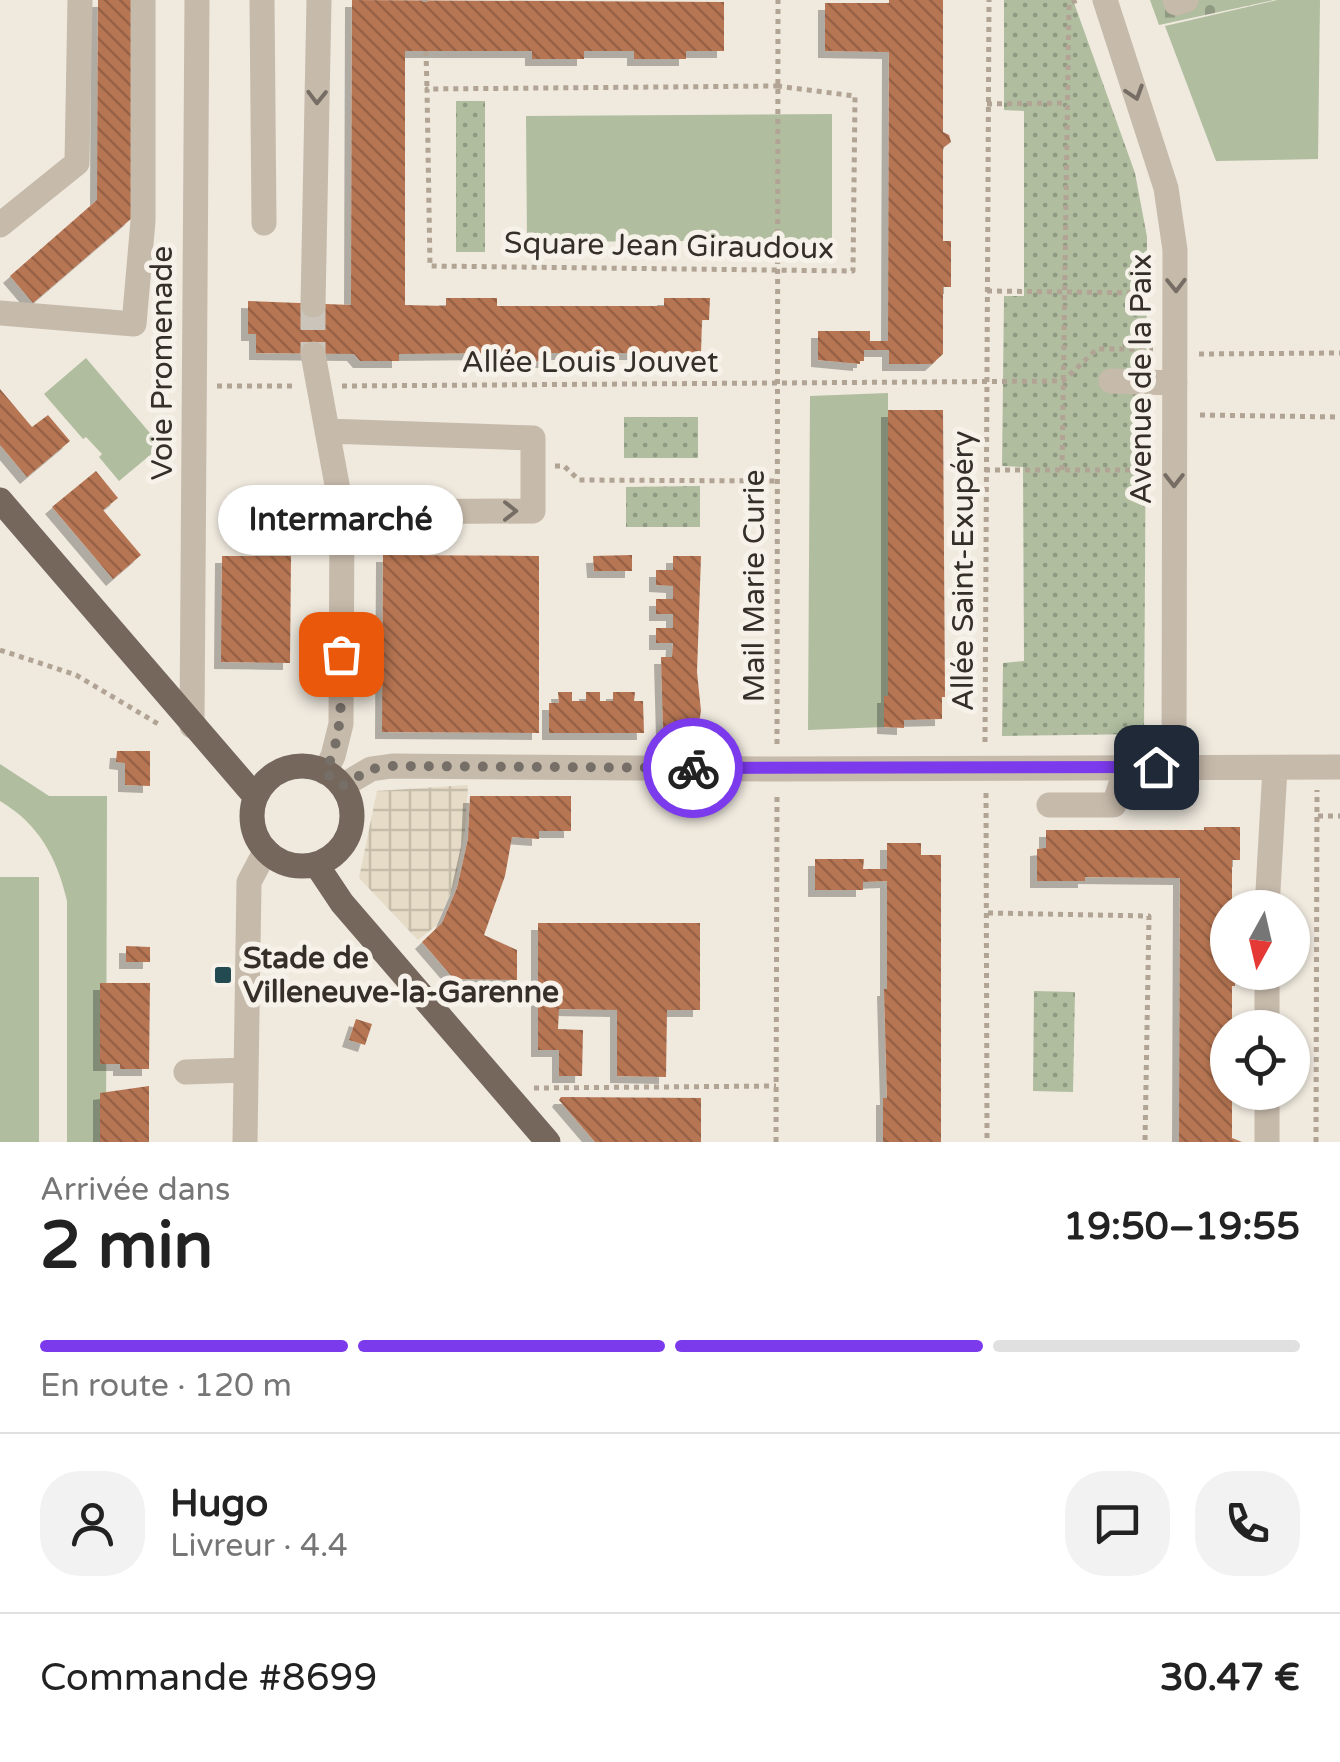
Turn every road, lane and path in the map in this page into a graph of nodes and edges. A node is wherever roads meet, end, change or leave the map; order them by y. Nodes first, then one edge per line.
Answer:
1 (80, 0) edge
2 (142, 0) edge
3 (196, 0) edge
4 (262, 0) edge
5 (319, 0) edge
6 (778, 0) edge
7 (988, 0) edge
8 (1078, 0) edge
9 (1105, 0) edge
10 (1175, 0) edge
11 (1186, 0) edge
12 (426, 50) dead end
13 (777, 86) junction
14 (427, 89) junction
15 (987, 104) junction
16 (1066, 104) junction
17 (264, 222) dead end
18 (0, 226) edge
19 (776, 269) junction
20 (987, 291) junction
21 (1064, 292) junction
22 (1176, 293) junction
23 (313, 304) tunnel mouth
24 (0, 313) edge
25 (1175, 348) junction
26 (1340, 353) edge
27 (313, 354) tunnel mouth
28 (1200, 369) dead end
29 (986, 380) junction
30 (1110, 381) dead end
31 (1063, 382) junction
32 (1175, 382) junction
33 (776, 384) junction
34 (194, 386) junction
35 (320, 386) junction
36 (1200, 401) dead end
37 (1340, 417) edge
38 (327, 431) junction
39 (564, 466) dead end
40 (986, 470) junction
41 (1062, 470) junction
42 (1174, 470) junction
43 (776, 481) junction
44 (0, 500) edge
45 (342, 512) junction
46 (0, 650) edge
47 (194, 729) junction
48 (1174, 767) junction
49 (1329, 767) edge
50 (986, 768) junction
51 (1126, 768) junction
52 (1275, 768) junction
53 (777, 769) junction
54 (334, 779) junction
55 (255, 796) junction
56 (1050, 805) dead end
57 (1317, 816) junction
58 (1340, 816) edge
59 (266, 850) junction
60 (316, 864) junction
61 (1268, 890) edge
62 (988, 913) junction
63 (246, 1070) junction
64 (186, 1072) dead end
65 (776, 1086) junction
66 (508, 1095) junction
67 (1267, 1110) edge
68 (245, 1142) edge
69 (548, 1142) edge
70 (776, 1142) edge
71 (987, 1142) edge
72 (1145, 1142) edge
73 (1267, 1142) edge
74 (1316, 1142) edge

1 - 18 street
2 - 24 street
3 - 34 street, Voie Promenade
4 - 17 street
5 -> 23 street
6 - 13 path
7 - 15 path, Allée Saint-Exupéry
8 - 16 path
9 -> 22 street, Avenue de la Paix
10 - 11 street
12 - 14 path
13 - 14 path
13 - 19 path, Mail Marie Curie
13 - 19 path, Square Jean Giraudoux
14 - 19 path, Square Jean Giraudoux
15 - 16 path
15 - 20 path, Allée Saint-Exupéry
16 - 21 path
19 - 33 path, Mail Marie Curie
20 - 21 path
20 - 29 path, Allée Saint-Exupéry
21 - 22 path
21 - 31 path
22 - 25 street, Avenue de la Paix
25 - 31 path
25 - 32 street, Avenue de la Paix
26 - 28 path
27 - 35 street
29 - 31 path, Allée Louis Jouvet
29 - 33 path, Allée Louis Jouvet
29 - 40 path, Allée Saint-Exupéry
30 - 32 street
31 - 41 path
32 - 42 street, Avenue de la Paix
33 - 35 path, Allée Louis Jouvet
33 - 43 path, Mail Marie Curie
34 - 35 path, Allée Louis Jouvet
34 - 47 street, Voie Promenade
35 - 38 street
36 - 37 path
38 - 45 street
45 -> 38 street
39 - 43 path
40 - 41 path
40 - 50 path, Allée Saint-Exupéry
41 - 42 path
42 -> 48 street, Avenue de la Paix
43 - 53 path, Mail Marie Curie
44 - 47 main road
45 - 54 street
46 - 47 path
47 - 55 main road
48 - 51 street
48 - 52 street
49 - 52 street
49 - 57 path
50 - 51 street
50 - 53 street
50 - 62 path, Allée Saint-Exupéry
51 - 56 street
52 - 61 street
53 - 54 street
53 - 65 path, Mail Marie Curie
54 - 55 main road
54 - 60 main road
55 - 59 main road
57 - 58 path
57 - 74 path
59 - 60 main road
59 - 63 street
60 - 66 main road
62 - 71 path, Allée Saint-Exupéry
62 - 72 path
63 - 64 street
63 - 68 street
65 - 66 path
65 - 70 path, Mail Marie Curie
66 - 69 main road
67 - 73 street

